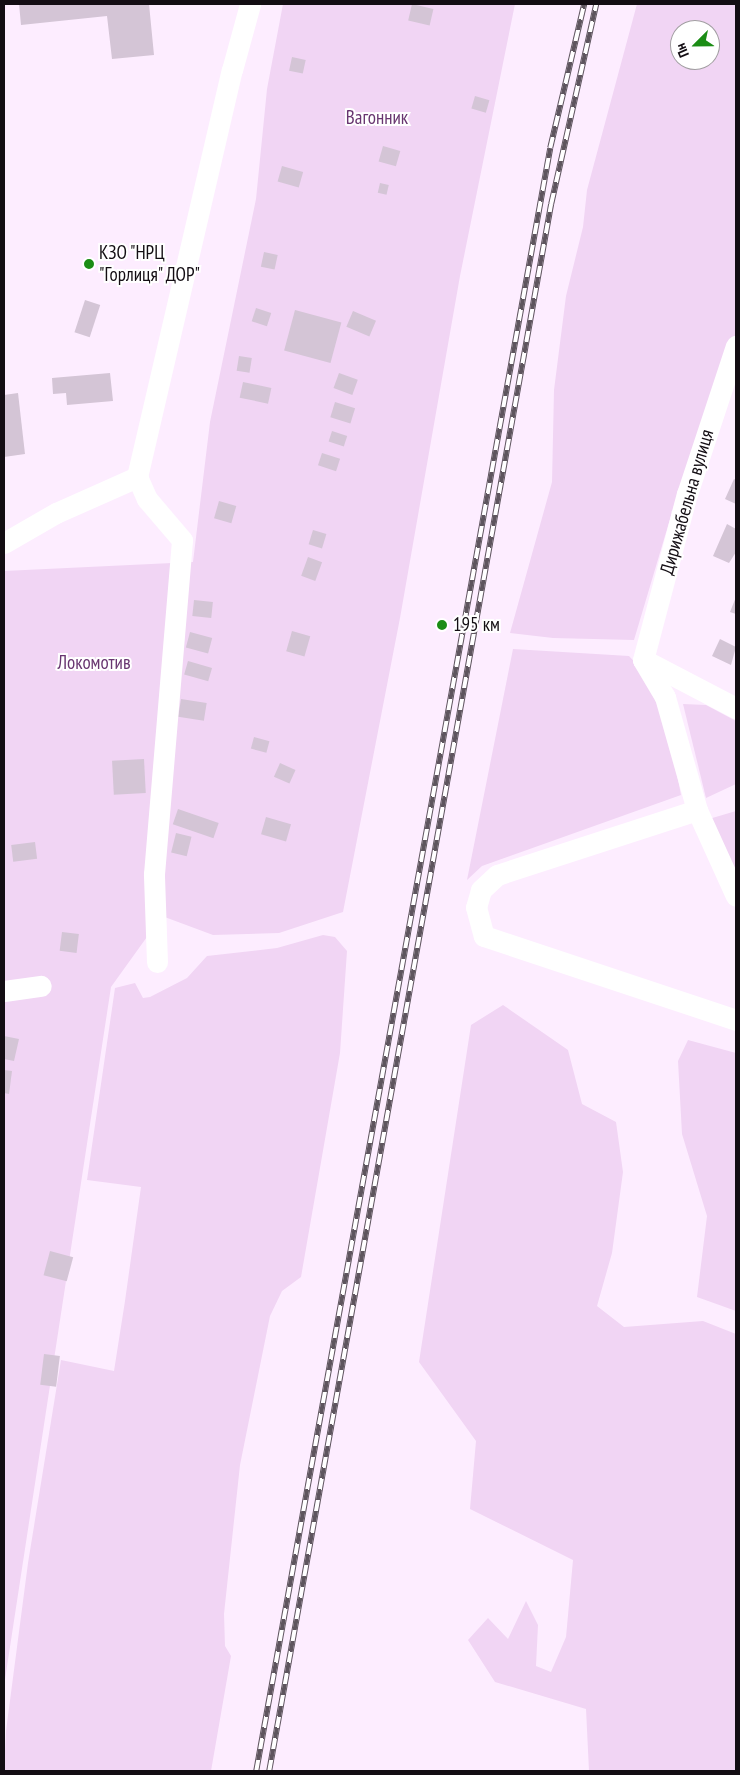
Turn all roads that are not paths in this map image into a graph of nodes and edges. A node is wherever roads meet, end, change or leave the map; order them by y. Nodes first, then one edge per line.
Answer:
1 (250, 4) edge
2 (736, 346) edge
3 (137, 477) junction
4 (4, 543) edge
5 (643, 660) junction
6 (736, 708) edge
7 (696, 810) junction
8 (736, 896) edge
9 (157, 962) dead end
10 (41, 986) dead end
11 (4, 991) edge
12 (736, 1020) edge

1 - 3 street
2 - 5 street, Дирижабельна вулиця
3 - 4 street
3 - 9 street
5 - 6 street
5 - 7 street
7 - 8 street
7 - 12 street
10 - 11 street

